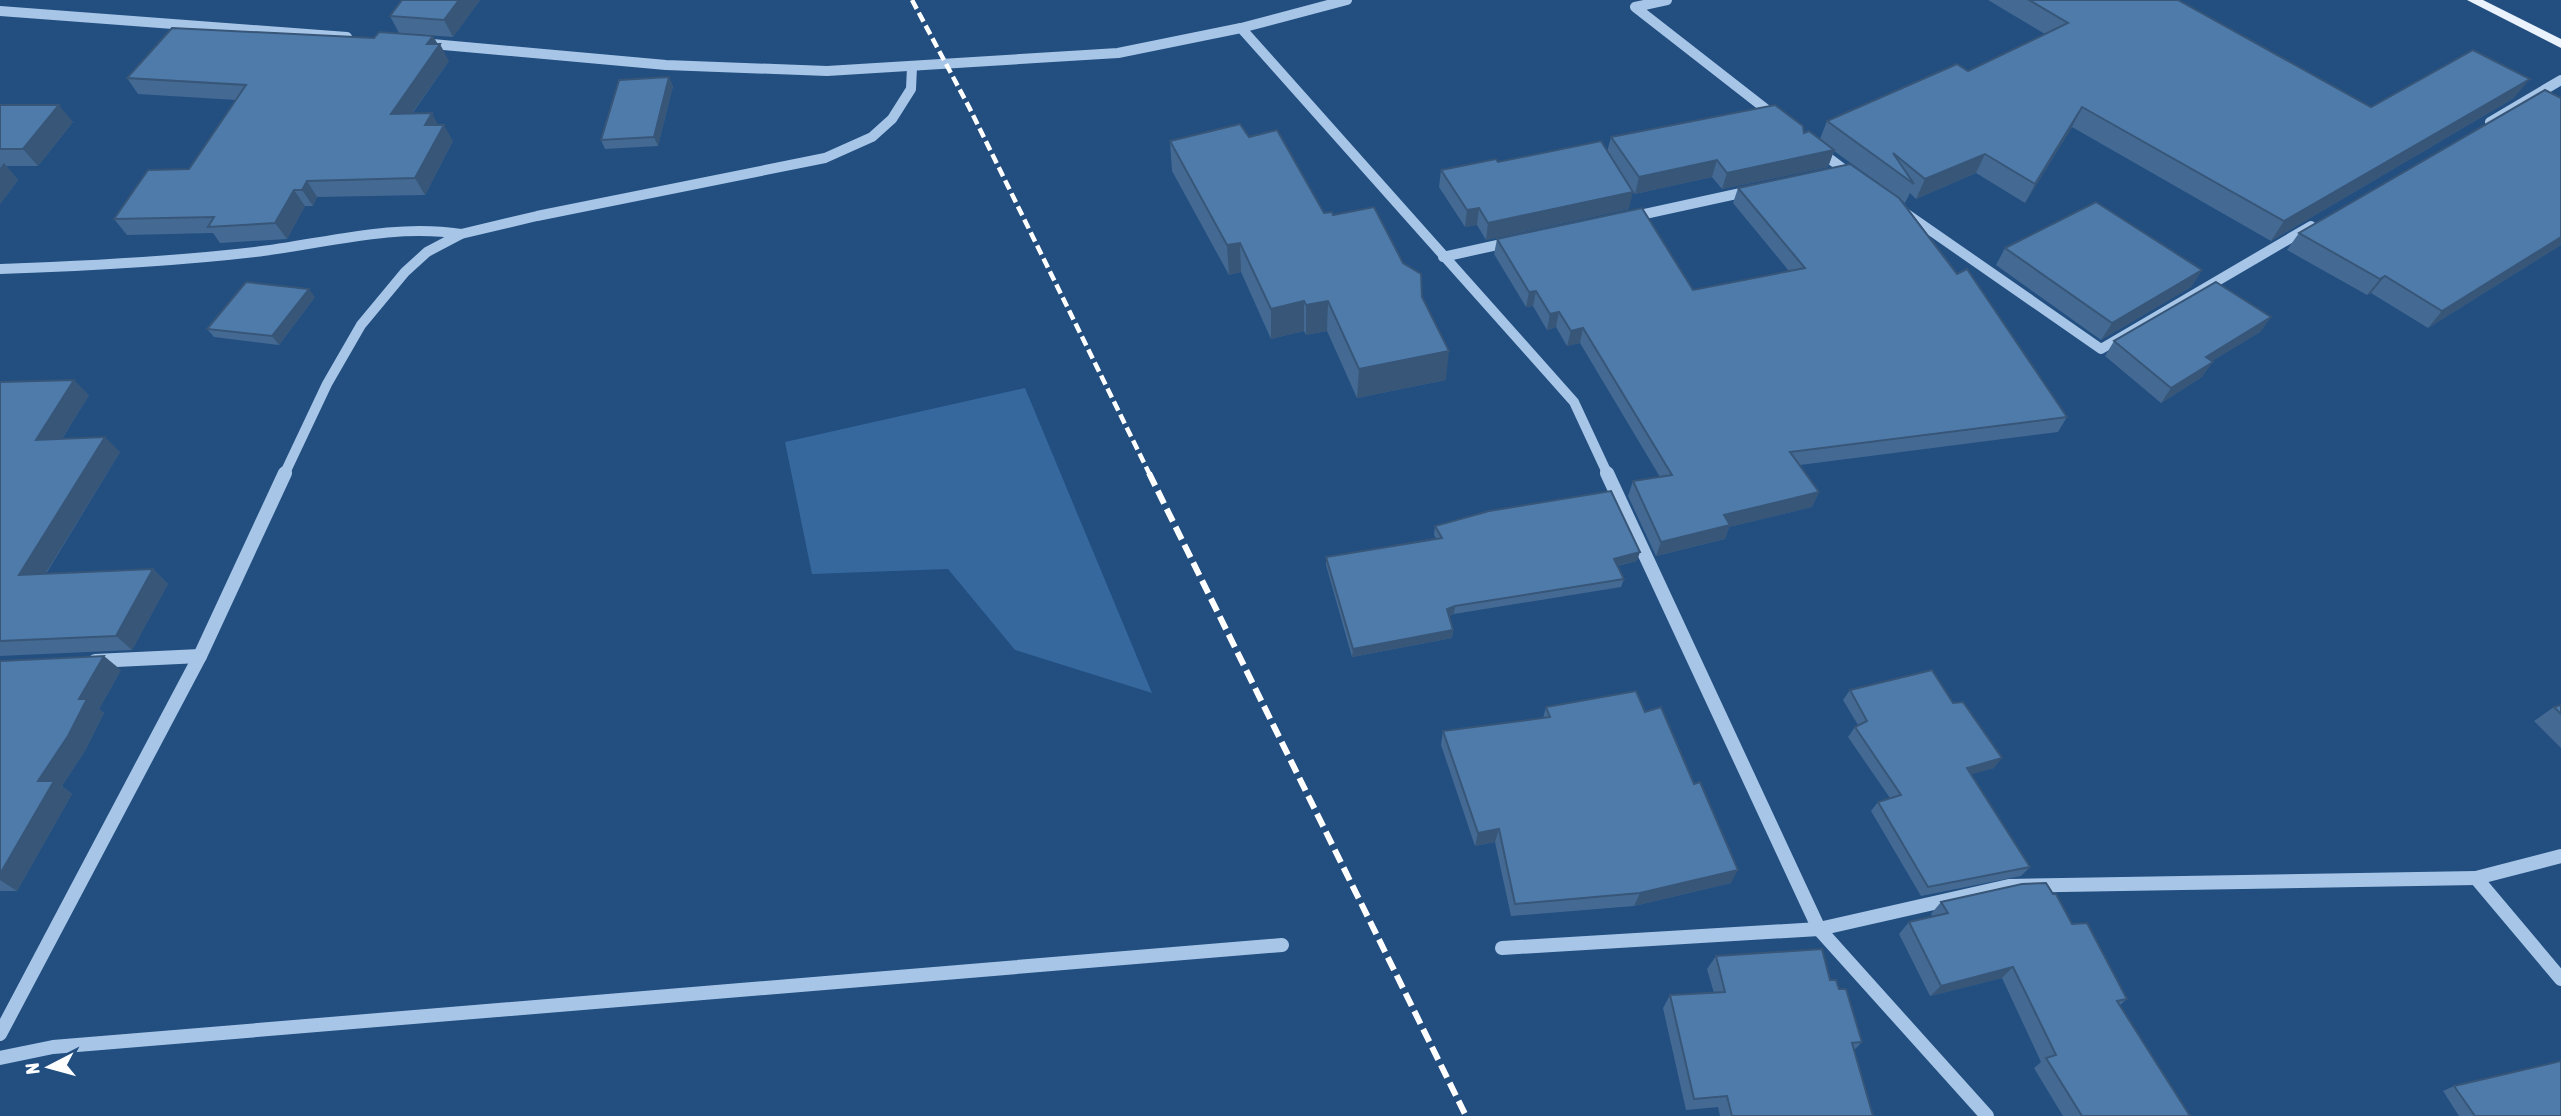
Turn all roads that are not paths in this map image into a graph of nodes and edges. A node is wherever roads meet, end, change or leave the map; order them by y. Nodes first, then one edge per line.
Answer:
1 (1347, 0) edge
2 (1667, 0) edge
3 (2473, 0) edge
4 (0, 11) edge
5 (1241, 28) junction
6 (360, 38) edge
7 (415, 42) edge
8 (2561, 44) edge
9 (912, 67) junction
10 (2561, 80) edge
11 (1782, 122) edge
12 (2479, 128) edge
13 (1814, 146) edge
14 (1846, 171) junction
15 (1832, 174) edge
16 (1857, 179) edge
17 (1765, 188) edge
18 (1890, 202) edge
19 (2325, 218) edge
20 (1617, 220) edge
21 (461, 234) junction
22 (1523, 240) edge
23 (1443, 257) junction
24 (0, 269) edge
25 (200, 656) junction
26 (80, 662) edge
27 (2561, 856) edge
28 (2476, 878) junction
29 (1819, 929) junction
30 (1282, 945) dead end
31 (1502, 948) dead end
32 (2561, 979) edge
33 (0, 1034) edge
34 (0, 1058) edge
35 (1987, 1116) edge

1 - 5 street
2 - 11 street
3 - 8 main road
4 - 6 street
5 - 9 street
5 - 23 street
7 - 9 street
9 - 21 street
10 - 12 street
13 - 14 street
14 - 15 street
14 - 16 street
17 - 20 street
18 - 19 street
21 - 24 street
21 - 25 street
22 - 23 street
23 - 29 street
25 - 26 street
25 - 33 street
27 - 28 street
28 - 29 street
28 - 32 street
29 - 31 street
29 - 35 street
30 - 34 street

